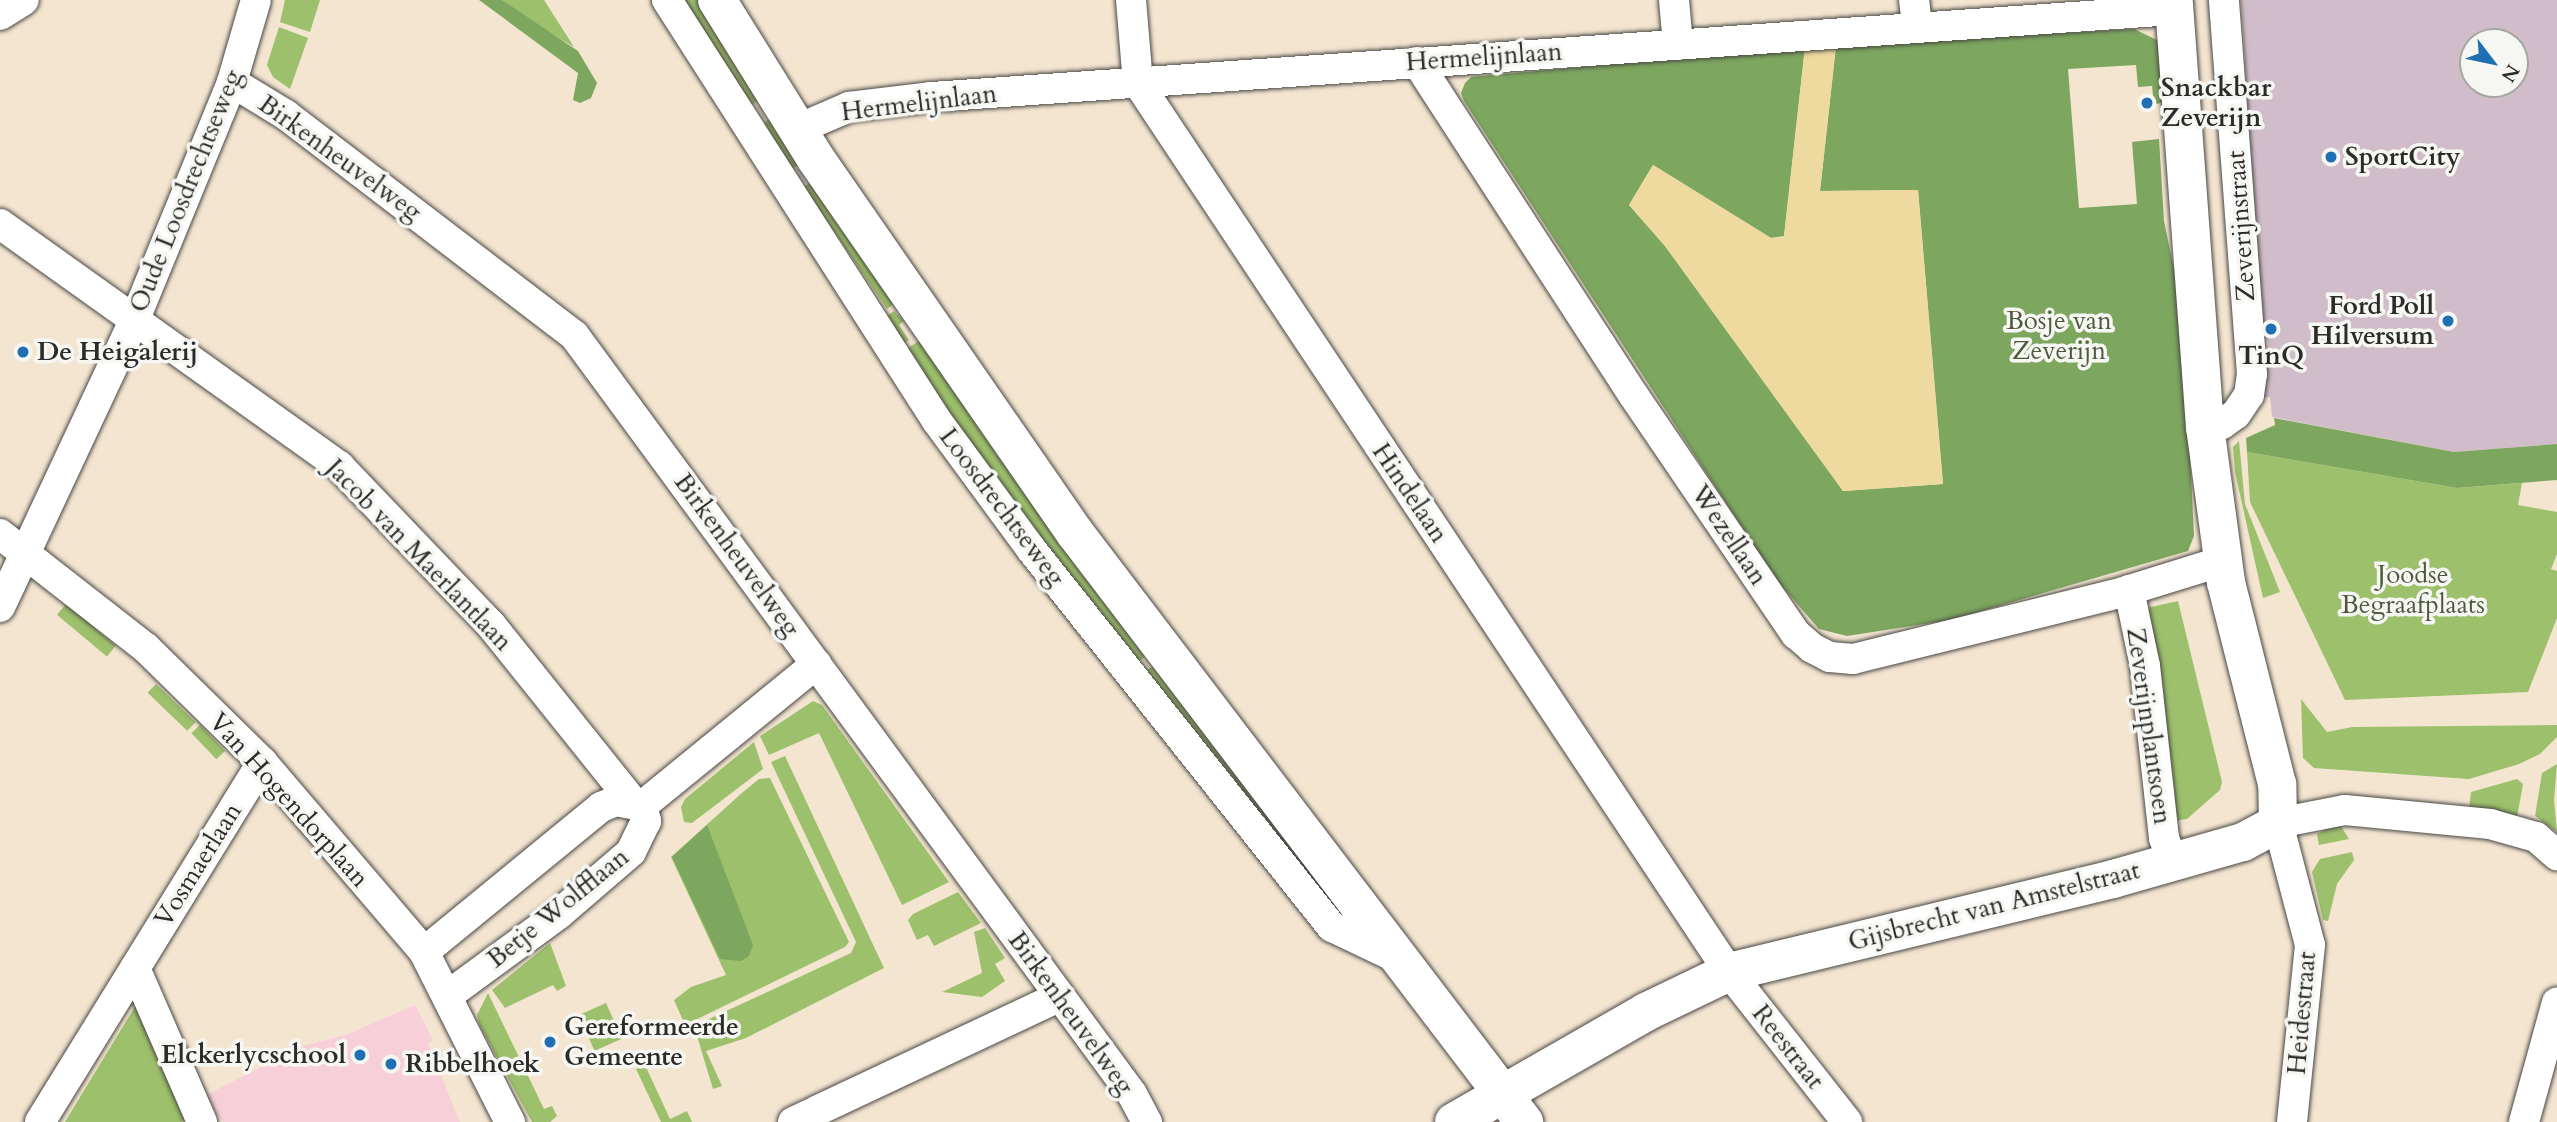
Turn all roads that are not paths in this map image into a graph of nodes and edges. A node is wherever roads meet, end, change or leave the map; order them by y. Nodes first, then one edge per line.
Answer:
1 (23, 0) edge
2 (256, 0) edge
3 (667, 0) edge
4 (717, 0) edge
5 (1131, 0) edge
6 (1674, 0) edge
7 (2224, 0) edge
8 (2174, 5) edge
9 (1915, 13) edge
10 (0, 15) edge
11 (1678, 45) junction
12 (1417, 62) junction
13 (232, 82) junction
14 (1138, 83) junction
15 (798, 130) junction
16 (0, 224) edge
17 (135, 319) junction
18 (2205, 427) junction
19 (0, 534) edge
20 (27, 553) junction
21 (2223, 561) junction
22 (2129, 590) junction
23 (0, 607) edge
24 (816, 664) junction
25 (262, 762) junction
26 (637, 804) junction
27 (2278, 823) junction
28 (2557, 855) edge
29 (2172, 861) junction
30 (424, 952) junction
31 (1399, 959) junction
32 (135, 968) junction
33 (1729, 972) junction
34 (447, 996) junction
35 (1059, 997) junction
36 (2557, 1002) edge
37 (2550, 1054) edge
38 (1513, 1109) edge
39 (40, 1122) edge
40 (202, 1122) edge
41 (510, 1122) edge
42 (793, 1122) edge
43 (1147, 1122) edge
44 (1454, 1122) edge
45 (1847, 1122) edge
46 (2292, 1122) edge
47 (2524, 1122) edge

1 - 10 street
2 - 13 street, Oude Loosdrechtseweg
3 - 31 street, Loosdrechtseweg
4 - 15 street, Loosdrechtseweg
5 - 14 street, Hindelaan
6 - 11 street
7 - 18 street, Zeverijnstraat
8 - 9 street, Hermelijnlaan
8 - 18 street, Zeverijnstraat
9 - 11 street, Hermelijnlaan
11 - 12 street, Hermelijnlaan
12 - 14 street, Hermelijnlaan
12 - 22 street, Wezellaan
13 - 17 street, Oude Loosdrechtseweg
13 - 24 street, Birkenheuvelweg
14 - 15 street, Hermelijnlaan
14 - 33 street, Hindelaan
15 - 31 street, Loosdrechtseweg
16 - 17 street, Jacob van Maerlantlaan
17 - 20 street, Oude Loosdrechtseweg
17 - 26 street, Jacob van Maerlantlaan
18 - 21 street, Zeverijnstraat
19 - 20 street, Van Hogendorplaan
20 - 23 street, Oude Loosdrechtseweg
20 - 25 street, Van Hogendorplaan
21 - 22 street, Wezellaan
21 - 27 street, Zeverijnstraat
22 - 29 street, Zeverijnplantsoen
24 - 26 street, Betje Wolfflaan
24 - 35 street, Birkenheuvelweg
25 - 30 street, Van Hogendorplaan
25 - 32 street, Vosmaerlaan
26 - 30 street, Betje Wolfflaan
26 - 34 street, Betje Wolfflaan
27 - 28 street, Gijsbrecht van Amstelstraat
27 - 29 street, Gijsbrecht van Amstelstraat
27 - 46 street, Heidestraat
29 - 33 street, Gijsbrecht van Amstelstraat
30 - 34 street, Van Hogendorplaan
31 - 38 street, Loosdrechtseweg
32 - 39 street, Vosmaerlaan
32 - 40 street
33 - 38 street, Gijsbrecht van Amstelstraat
33 - 45 street, Reestraat
34 - 41 street, Van Hogendorplaan
35 - 42 street
35 - 43 street, Birkenheuvelweg
36 - 37 street
37 - 47 street
38 - 44 street, Gijsbrecht van Amstelstraat

